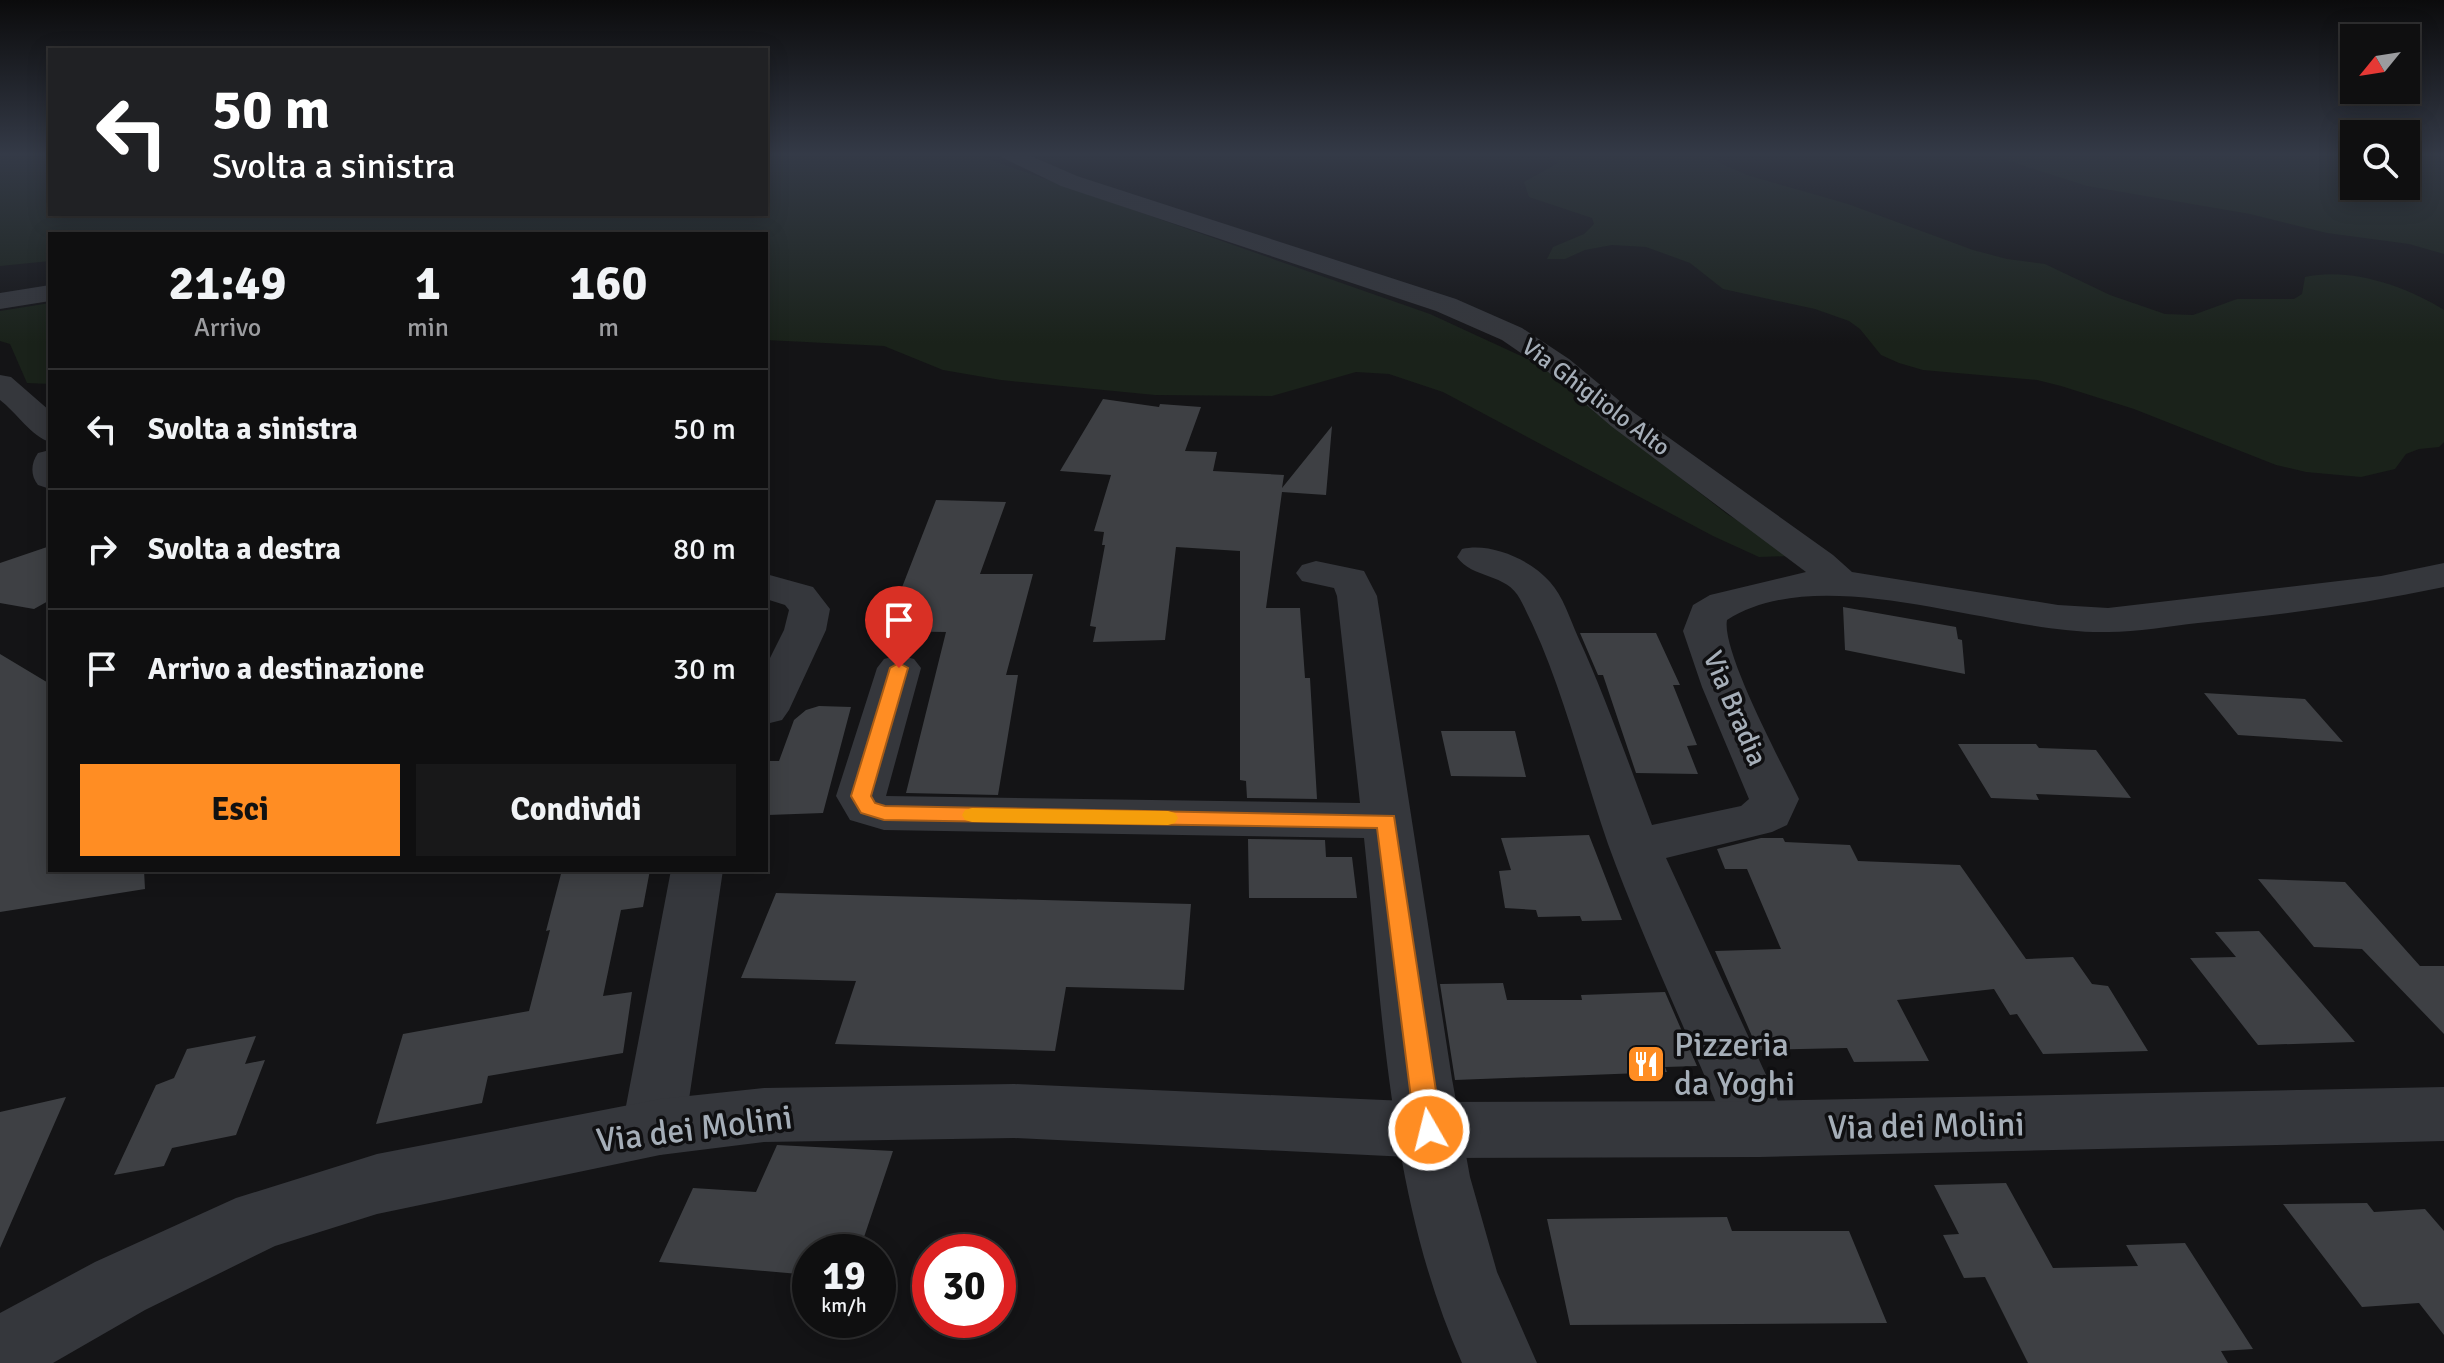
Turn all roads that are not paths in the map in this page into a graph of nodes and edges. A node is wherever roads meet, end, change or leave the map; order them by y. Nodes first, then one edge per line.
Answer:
1 (1177, 217) edge
2 (48, 293) edge
3 (0, 301) edge
4 (0, 384) edge
5 (48, 430) edge
6 (1476, 557) dead end
7 (1316, 573) dead end
8 (2444, 575) edge
9 (1840, 582) junction
10 (768, 587) edge
11 (899, 668) dead end
12 (768, 706) edge
13 (1387, 821) junction
14 (1635, 847) junction
15 (697, 872) edge
16 (2437, 1121) edge
17 (660, 1127) junction
18 (1759, 1129) junction
19 (1429, 1130) junction
20 (0, 1353) edge
21 (1500, 1363) edge

1 - 9 street, Via Ghigliolo Alto
2 - 3 street
4 - 5 street
6 - 14 street
7 - 13 street
8 - 9 street, Via Bradia
9 - 14 street, Via Bradia
10 - 12 street
11 - 13 street
13 - 19 street
14 - 18 street
15 - 17 street
16 - 18 street, Via dei Molini
17 - 19 street, Via dei Molini
17 - 20 street, Via dei Molini
18 - 19 street, Via dei Molini
19 - 21 street

